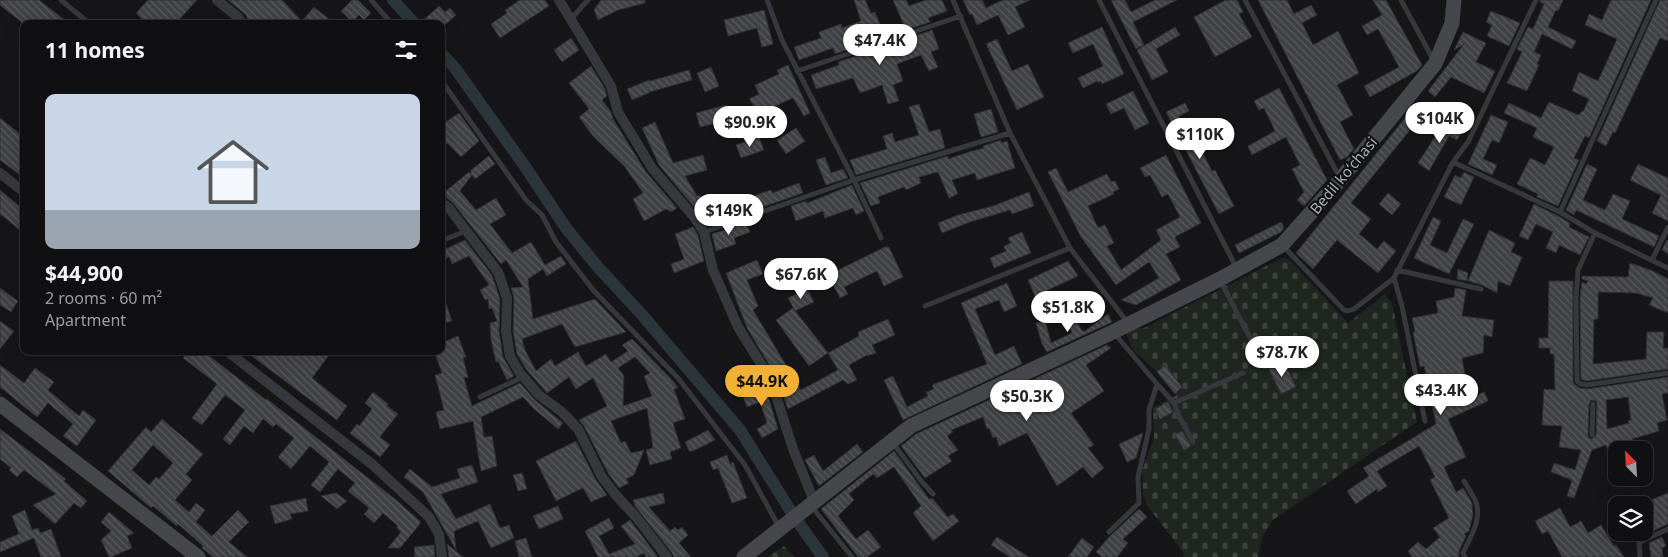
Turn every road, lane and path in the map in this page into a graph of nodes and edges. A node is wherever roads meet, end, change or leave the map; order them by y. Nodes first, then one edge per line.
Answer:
1 (61, 0) edge
2 (216, 0) edge
3 (371, 0) edge
4 (560, 0) edge
5 (588, 0) edge
6 (767, 0) edge
7 (953, 0) edge
8 (1100, 0) edge
9 (1245, 0) edge
10 (1401, 0) edge
11 (1454, 0) edge
12 (1536, 0) edge
13 (1656, 0) edge
14 (961, 16) junction
15 (571, 19) junction
16 (85, 20) edge
17 (240, 20) edge
18 (388, 20) edge
19 (1435, 64) junction
20 (798, 71) junction
21 (445, 86) edge
22 (1010, 133) junction
23 (1453, 162) junction
24 (0, 173) edge
25 (854, 180) junction
26 (1340, 180) junction
27 (20, 189) edge
28 (445, 205) edge
29 (1560, 212) junction
30 (1668, 227) edge
31 (466, 231) junction
32 (704, 232) junction
33 (1595, 233) junction
34 (881, 238) dead end
35 (445, 239) edge
36 (1282, 245) junction
37 (1070, 248) junction
38 (1652, 260) junction
39 (1668, 268) edge
40 (1238, 270) junction
41 (1397, 270) junction
42 (1394, 278) junction
43 (1220, 279) junction
44 (1481, 289) dead end
45 (925, 306) dead end
46 (1128, 324) junction
47 (1113, 332) junction
48 (1258, 353) dead end
49 (232, 355) edge
50 (1242, 373) dead end
51 (1668, 373) edge
52 (523, 377) junction
53 (1156, 384) junction
54 (480, 396) dead end
55 (1174, 403) junction
56 (0, 404) edge
57 (1592, 404) dead end
58 (1425, 421) dead end
59 (1592, 435) dead end
60 (892, 441) junction
61 (1193, 442) dead end
62 (1464, 481) dead end
63 (933, 494) dead end
64 (812, 503) junction
65 (780, 529) junction
66 (1668, 529) edge
67 (1108, 532) dead end
68 (198, 557) edge
69 (442, 557) edge
70 (667, 557) edge
71 (744, 557) edge
72 (852, 557) edge
73 (1465, 557) edge
74 (1640, 557) edge

1 - 16 lane
2 - 17 street
3 - 18 lane
4 - 15 street
5 - 15 lane
6 - 20 lane
7 - 14 lane
8 - 40 lane
9 - 26 lane
10 - 19 lane
11 - 19 street, Bedil koʻchasi
12 - 23 lane
13 - 29 lane
14 - 20 lane
14 - 22 lane
15 - 32 street
19 - 26 street, Bedil koʻchasi
20 - 25 lane
21 - 65 lane
22 - 25 lane
22 - 37 lane
23 - 29 lane
23 - 41 lane
24 - 27 street
25 - 32 lane
25 - 34 lane
26 - 36 street, Bedil koʻchasi
28 - 31 street
29 - 33 lane
30 - 38 lane
31 - 35 lane
31 - 52 street
32 - 64 street
33 - 38 lane
33 - 51 lane
36 - 40 street, Bedil koʻchasi
36 - 42 lane
37 - 45 lane
37 - 46 lane
38 - 39 lane
40 - 43 street, Bedil koʻchasi
41 - 42 lane
41 - 44 lane
42 - 58 lane
43 - 46 street, Bedil koʻchasi
43 - 48 lane
46 - 47 street, Bedil koʻchasi
47 - 53 lane
47 - 60 street, Bedil koʻchasi
49 - 69 street
50 - 55 lane
52 - 54 lane
52 - 70 street
53 - 55 lane
53 - 67 lane
55 - 61 lane
56 - 68 street
57 - 59 lane
60 - 63 lane
60 - 64 street, Bedil koʻchasi
62 - 73 lane
64 - 65 street, Bedil koʻchasi
64 - 72 lane
65 - 71 street, Bedil koʻchasi
66 - 74 lane

